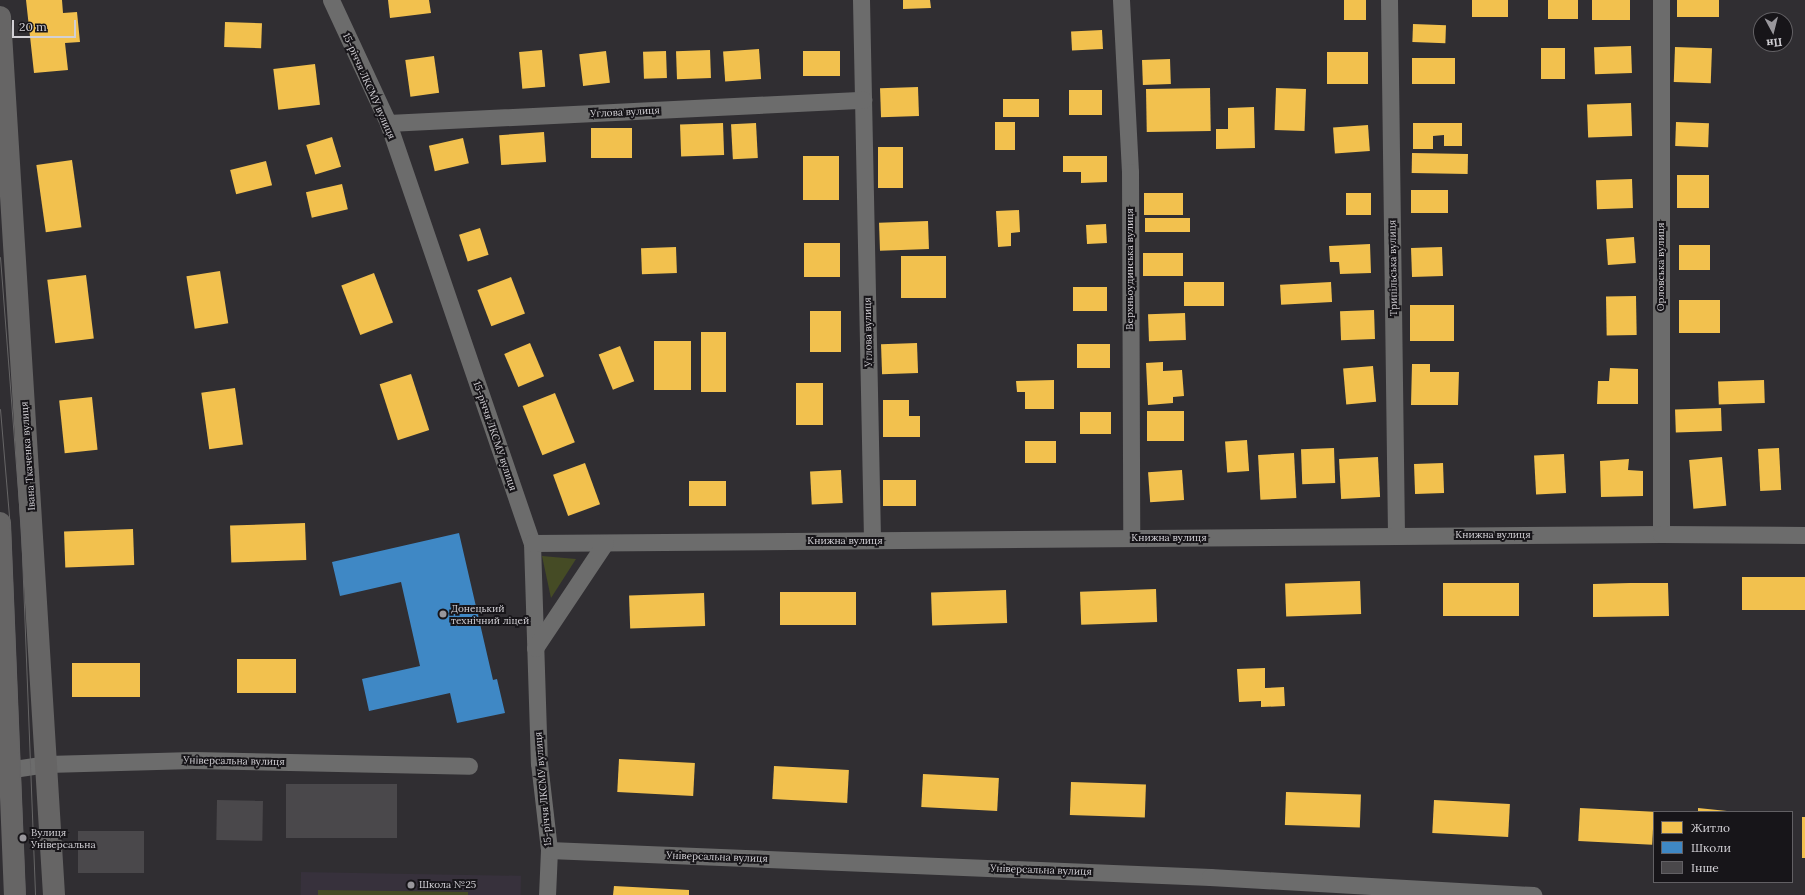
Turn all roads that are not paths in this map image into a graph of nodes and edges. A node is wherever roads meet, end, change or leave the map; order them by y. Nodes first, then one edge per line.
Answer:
1 (331, 0) edge
2 (861, 0) edge
3 (1121, 0) edge
4 (1389, 0) edge
5 (1661, 0) edge
6 (0, 17) edge
7 (863, 100) junction
8 (388, 123) junction
9 (0, 523) edge
10 (1661, 534) junction
11 (1805, 535) edge
12 (1396, 536) junction
13 (1131, 538) junction
14 (872, 540) junction
15 (532, 543) junction
16 (605, 543) junction
17 (535, 648) junction
18 (47, 764) junction
19 (469, 766) dead end
20 (5, 769) edge
21 (549, 850) junction
22 (15, 895) edge
23 (54, 895) edge
24 (547, 895) edge
25 (1533, 895) edge

1 - 8 street, 15-річчя ЛКСМУ вулиця
2 - 7 street, Углова вулиця
3 - 13 street, Верхньоудинська вулиця
4 - 12 street, Трипільська вулиця
5 - 10 street, Орловська вулиця
6 - 18 main road, Івана Ткаченка вулиця
7 - 8 street, Углова вулиця
7 - 14 street, Углова вулиця
8 - 15 street, 15-річчя ЛКСМУ вулиця
9 - 20 main road
10 - 11 street, Книжна вулиця
10 - 12 street, Книжна вулиця
12 - 13 street, Книжна вулиця
13 - 14 street, Книжна вулиця
14 - 16 street, Книжна вулиця
15 - 16 street, Книжна вулиця
15 - 17 street, 15-річчя ЛКСМУ вулиця
16 - 17 street
17 - 21 street, 15-річчя ЛКСМУ вулиця
18 - 19 street, Універсальна вулиця
18 - 20 street, Універсальна вулиця
18 - 23 main road, Івана Ткаченка вулиця
20 - 22 main road
21 - 24 street, 15-річчя ЛКСМУ вулиця
21 - 25 street, Універсальна вулиця

